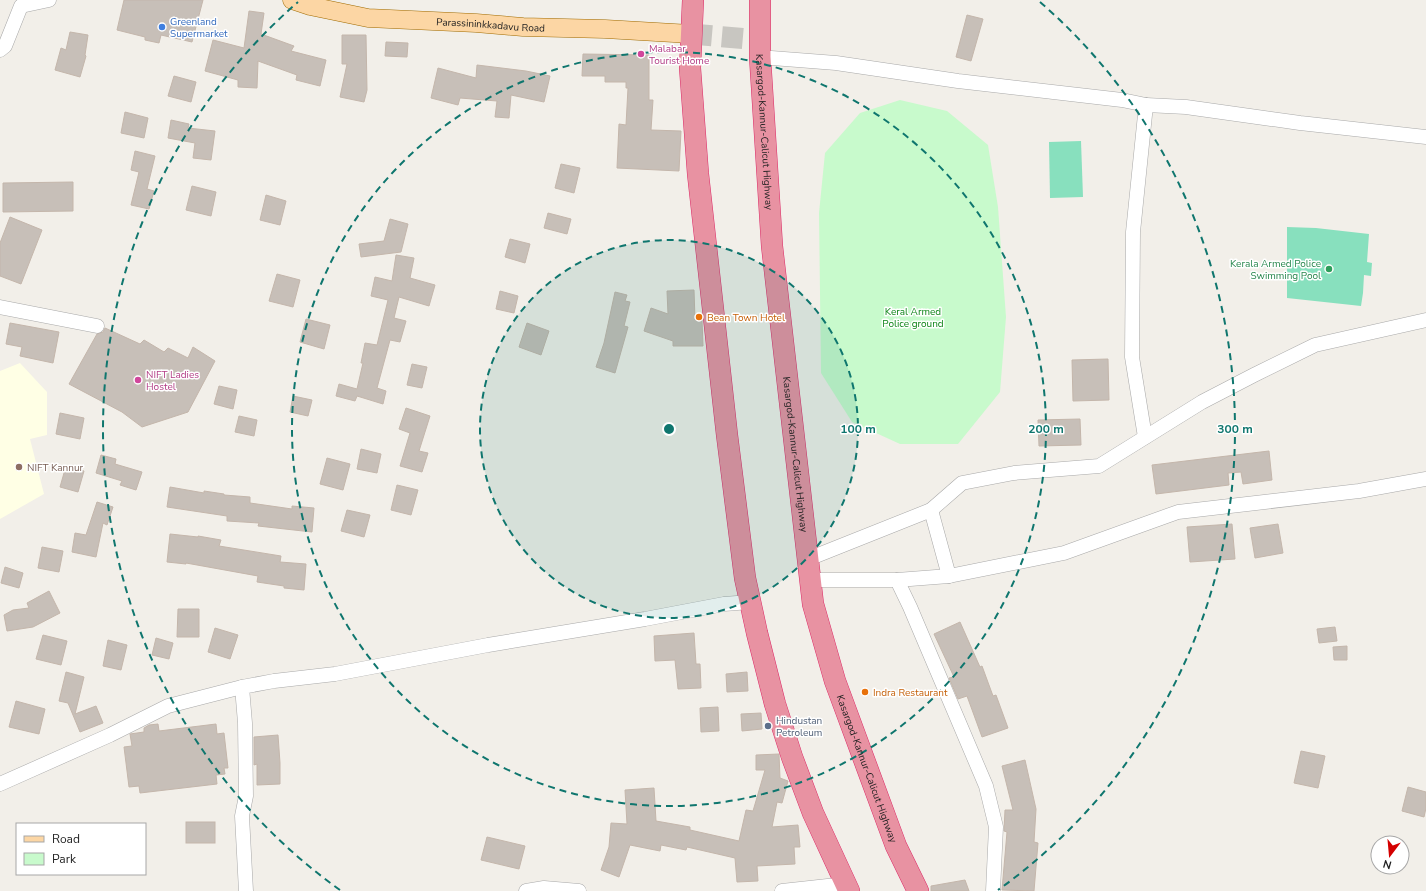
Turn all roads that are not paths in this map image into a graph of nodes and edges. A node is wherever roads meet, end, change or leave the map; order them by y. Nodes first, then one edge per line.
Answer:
1 (49, 0) edge
2 (292, 0) edge
3 (693, 0) edge
4 (760, 0) edge
5 (691, 34) junction
6 (0, 50) edge
7 (760, 57) junction
8 (1146, 105) junction
9 (1426, 137) edge
10 (0, 307) edge
11 (1426, 307) edge
12 (1423, 320) edge
13 (97, 326) dead end
14 (1145, 437) junction
15 (1426, 479) edge
16 (931, 510) junction
17 (808, 559) junction
18 (949, 576) junction
19 (810, 580) junction
20 (897, 580) junction
21 (750, 602) junction
22 (242, 687) junction
23 (0, 784) edge
24 (848, 888) edge
25 (246, 891) edge
26 (526, 891) edge
27 (579, 891) edge
28 (782, 891) edge
29 (918, 891) edge
30 (993, 891) edge

1 - 6 street
2 - 5 main road, Parassininkkadavu Road
3 - 5 highway
4 - 7 highway, Kasargod-Kannur-Calicut Highway
5 - 21 highway
7 - 8 street
7 - 17 highway, Kasargod-Kannur-Calicut Highway
8 - 9 street
8 - 14 street
10 - 13 street
11 - 12 street
12 - 14 street
14 - 16 street
15 - 18 street
16 - 17 street
16 - 18 street
17 - 19 highway, Kasargod-Kannur-Calicut Highway
18 - 20 street
19 - 20 street
19 - 29 highway, Kasargod-Kannur-Calicut Highway
20 - 30 street
21 - 22 street
21 - 24 highway
22 - 23 street
22 - 25 street
24 - 28 street
26 - 27 street

